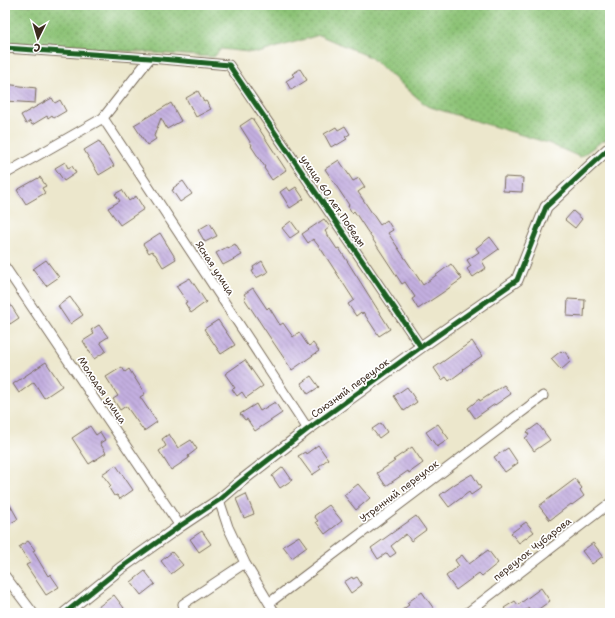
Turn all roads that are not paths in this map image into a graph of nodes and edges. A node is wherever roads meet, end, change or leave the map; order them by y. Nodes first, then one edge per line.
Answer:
1 (5, 48) edge
2 (150, 58) junction
3 (103, 118) junction
4 (610, 149) edge
5 (5, 174) edge
6 (5, 267) edge
7 (421, 347) junction
8 (543, 396) dead end
9 (308, 430) junction
10 (219, 500) junction
11 (610, 503) edge
12 (180, 526) junction
13 (245, 563) junction
14 (5, 576) edge
15 (269, 603) junction
16 (33, 613) edge
17 (65, 613) edge
18 (185, 613) edge
19 (275, 613) edge
20 (467, 613) edge

1 - 2 street
2 - 3 street
2 - 7 street, улица 60 лет Победы
3 - 5 street
3 - 9 street, Ясная улица
4 - 7 street, Союзный переулок
6 - 12 street, Молодая улица
7 - 9 street, Союзный переулок
8 - 15 street, Утренний переулок
9 - 10 street, Союзный переулок
10 - 12 street, Союзный переулок
10 - 13 street
11 - 20 street, переулок Чубарова
12 - 17 street, Союзный переулок
13 - 15 street
13 - 18 street
14 - 16 street
15 - 19 street

